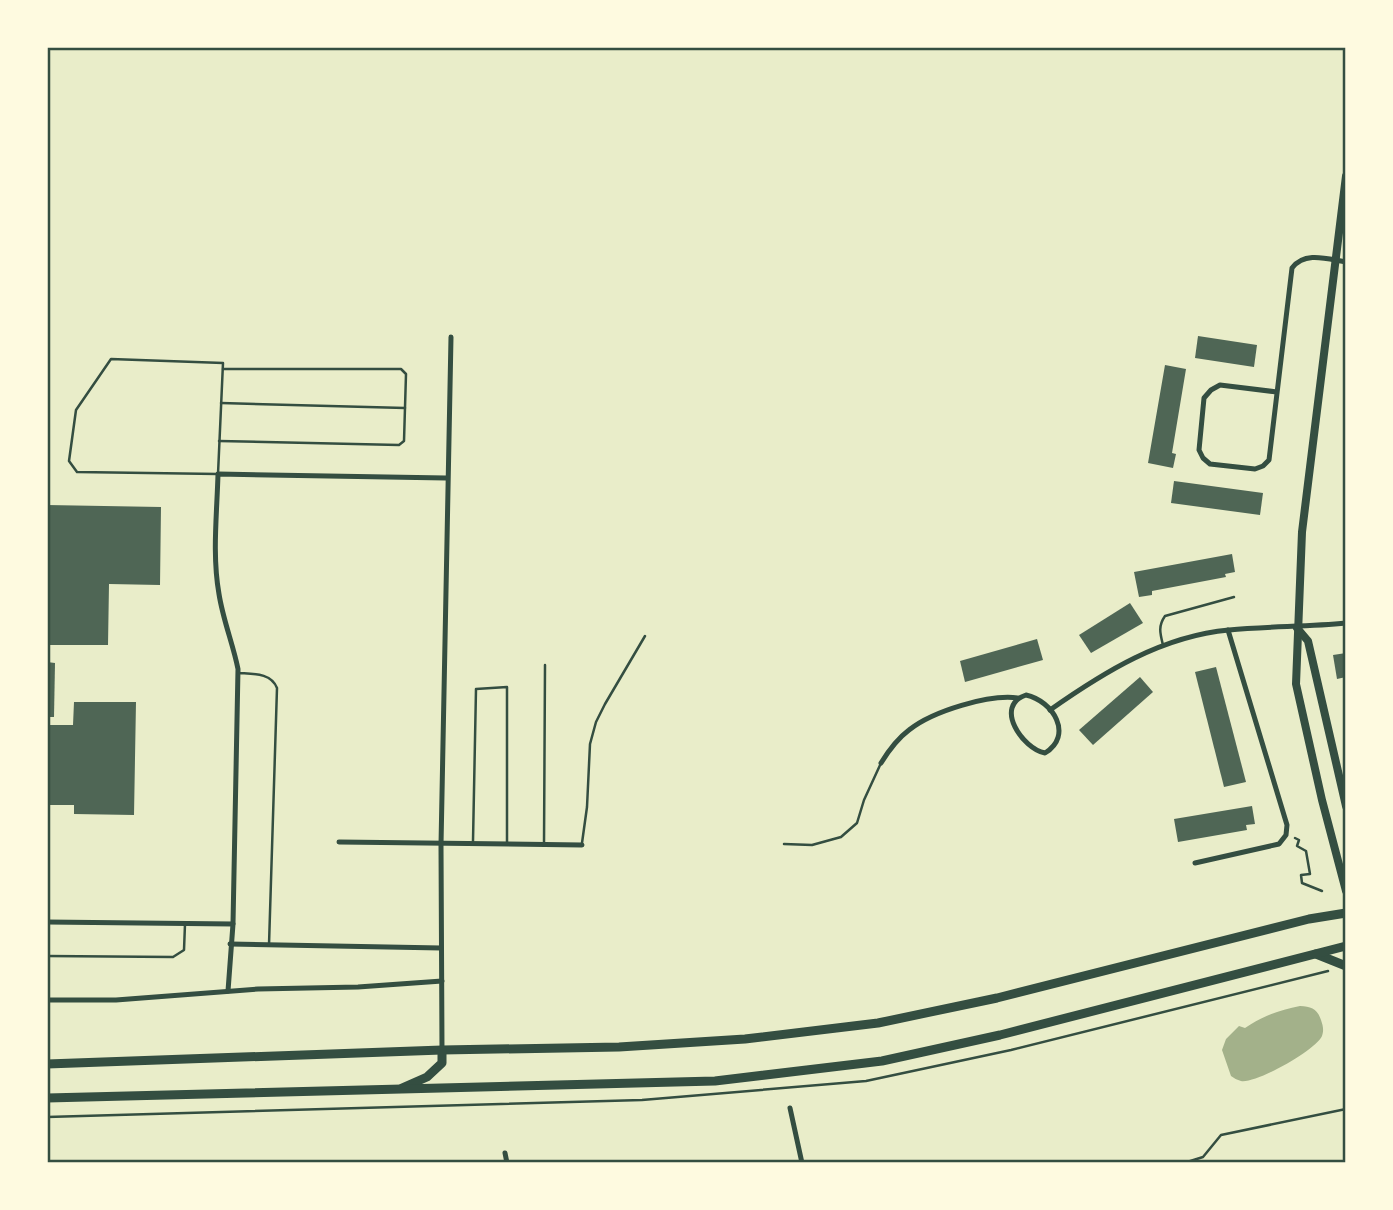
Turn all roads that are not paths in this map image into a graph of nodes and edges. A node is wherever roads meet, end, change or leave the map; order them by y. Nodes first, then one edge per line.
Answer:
1 (1346, 176) edge
2 (1335, 260) junction
3 (1346, 262) edge
4 (451, 337) dead end
5 (223, 369) junction
6 (1277, 392) junction
7 (221, 402) junction
8 (405, 408) junction
9 (219, 440) junction
10 (218, 474) junction
11 (446, 478) junction
12 (1234, 597) dead end
13 (1346, 623) edge
14 (1297, 628) junction
15 (1228, 630) junction
16 (645, 636) dead end
17 (1163, 645) junction
18 (545, 665) dead end
19 (237, 672) junction
20 (1018, 698) junction
21 (1050, 710) junction
22 (881, 763) joint
23 (1346, 806) edge
24 (339, 842) dead end
25 (784, 844) dead end
26 (441, 845) junction
27 (473, 845) junction
28 (507, 845) junction
29 (544, 845) junction
30 (582, 845) joint
31 (1195, 863) dead end
32 (1346, 891) edge
33 (1346, 913) edge
34 (47, 922) edge
35 (185, 923) junction
36 (233, 924) junction
37 (230, 944) junction
38 (269, 945) junction
39 (1346, 946) edge
40 (441, 948) junction
41 (1315, 953) junction
42 (47, 956) edge
43 (1346, 966) edge
44 (442, 981) junction
45 (228, 991) junction
46 (47, 1000) edge
47 (442, 1050) junction
48 (47, 1064) edge
49 (397, 1090) junction
50 (47, 1098) edge
51 (790, 1108) dead end
52 (1346, 1110) edge
53 (505, 1153) dead end
54 (1203, 1157) junction
55 (507, 1163) edge
56 (802, 1163) edge
57 (1184, 1163) edge
58 (1205, 1163) edge

1 - 2 main road
2 - 3 street
2 - 6 street
2 - 14 main road
4 - 11 street
5 - 7 lane
5 - 8 lane
5 - 10 lane
6 - 6 street
7 - 8 lane
7 - 9 lane
8 - 9 lane
9 - 10 lane
10 - 11 street
10 - 19 street
11 - 26 street
12 - 17 lane
13 - 14 street
14 - 15 street
14 - 23 main road
14 - 32 main road
15 - 17 street
15 - 31 street
16 - 30 lane
17 - 21 street
18 - 29 lane
19 - 36 street
19 - 38 lane
20 - 21 street
20 - 21 street
20 - 22 street
22 - 25 lane
24 - 26 street
26 - 27 street
26 - 40 street
27 - 28 street
27 - 28 lane
28 - 29 street
29 - 30 street
33 - 47 main road
34 - 35 street
35 - 36 street
35 - 42 lane
36 - 37 street
37 - 38 street
37 - 45 street
38 - 40 street
39 - 41 main road
40 - 44 street
41 - 43 main road
41 - 49 main road
44 - 45 street
44 - 47 street
45 - 46 street
47 - 48 main road
47 - 49 main road
49 - 50 main road
51 - 56 street
52 - 54 lane
53 - 55 street
54 - 57 lane
54 - 58 lane

